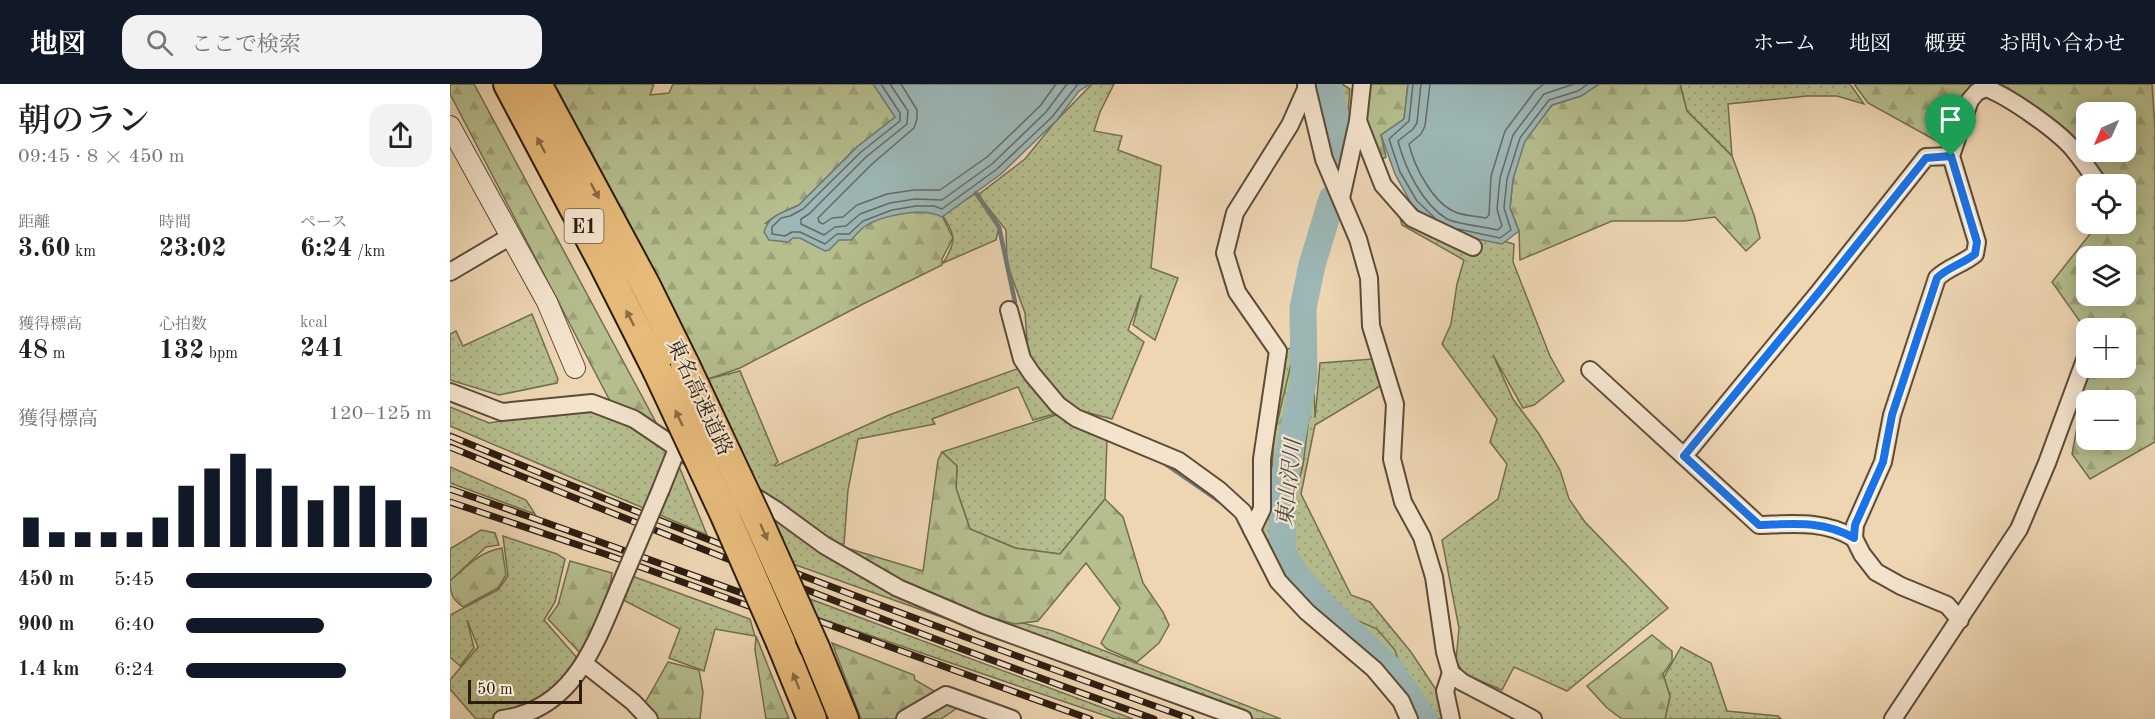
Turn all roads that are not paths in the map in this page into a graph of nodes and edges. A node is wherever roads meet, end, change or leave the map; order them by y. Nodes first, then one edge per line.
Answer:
1 (508, 84) edge
2 (537, 84) edge
3 (1362, 84) edge
4 (1306, 85) edge
5 (1358, 121) junction
6 (450, 126) edge
7 (1951, 156) junction
8 (2092, 174) edge
9 (1341, 198) junction
10 (511, 236) junction
11 (1473, 247) dead end
12 (450, 272) edge
13 (1009, 310) dead end
14 (575, 368) dead end
15 (1590, 370) dead end
16 (2078, 378) edge
17 (450, 392) edge
18 (677, 449) junction
19 (1684, 456) junction
20 (1252, 530) junction
21 (1854, 538) junction
22 (1960, 620) junction
23 (585, 664) junction
24 (1451, 673) junction
25 (508, 719) edge
26 (649, 719) edge
27 (812, 719) edge
28 (844, 719) edge
29 (905, 719) edge
30 (1012, 719) edge
31 (1243, 719) edge
32 (1408, 719) edge
33 (1451, 719) edge
34 (1533, 719) edge
35 (1893, 719) edge

27 -> 1 highway, 東名高速道路 / E1, bridge
2 -> 28 highway, 東名高速道路 / E1, bridge
3 - 5 street
4 - 9 street
4 - 20 street
5 - 9 street
5 - 11 street
6 - 10 street
7 - 8 street
7 - 19 street
7 - 21 street
9 - 24 street
10 - 12 street
10 - 14 street
13 - 20 street
15 - 19 street
16 - 22 street
17 - 18 street
18 - 23 street, bridge
18 - 31 street
19 - 21 street
20 - 32 street
21 - 22 street
22 - 35 street
23 - 25 street
23 - 26 street
24 - 33 street
24 - 34 street
29 - 30 street

